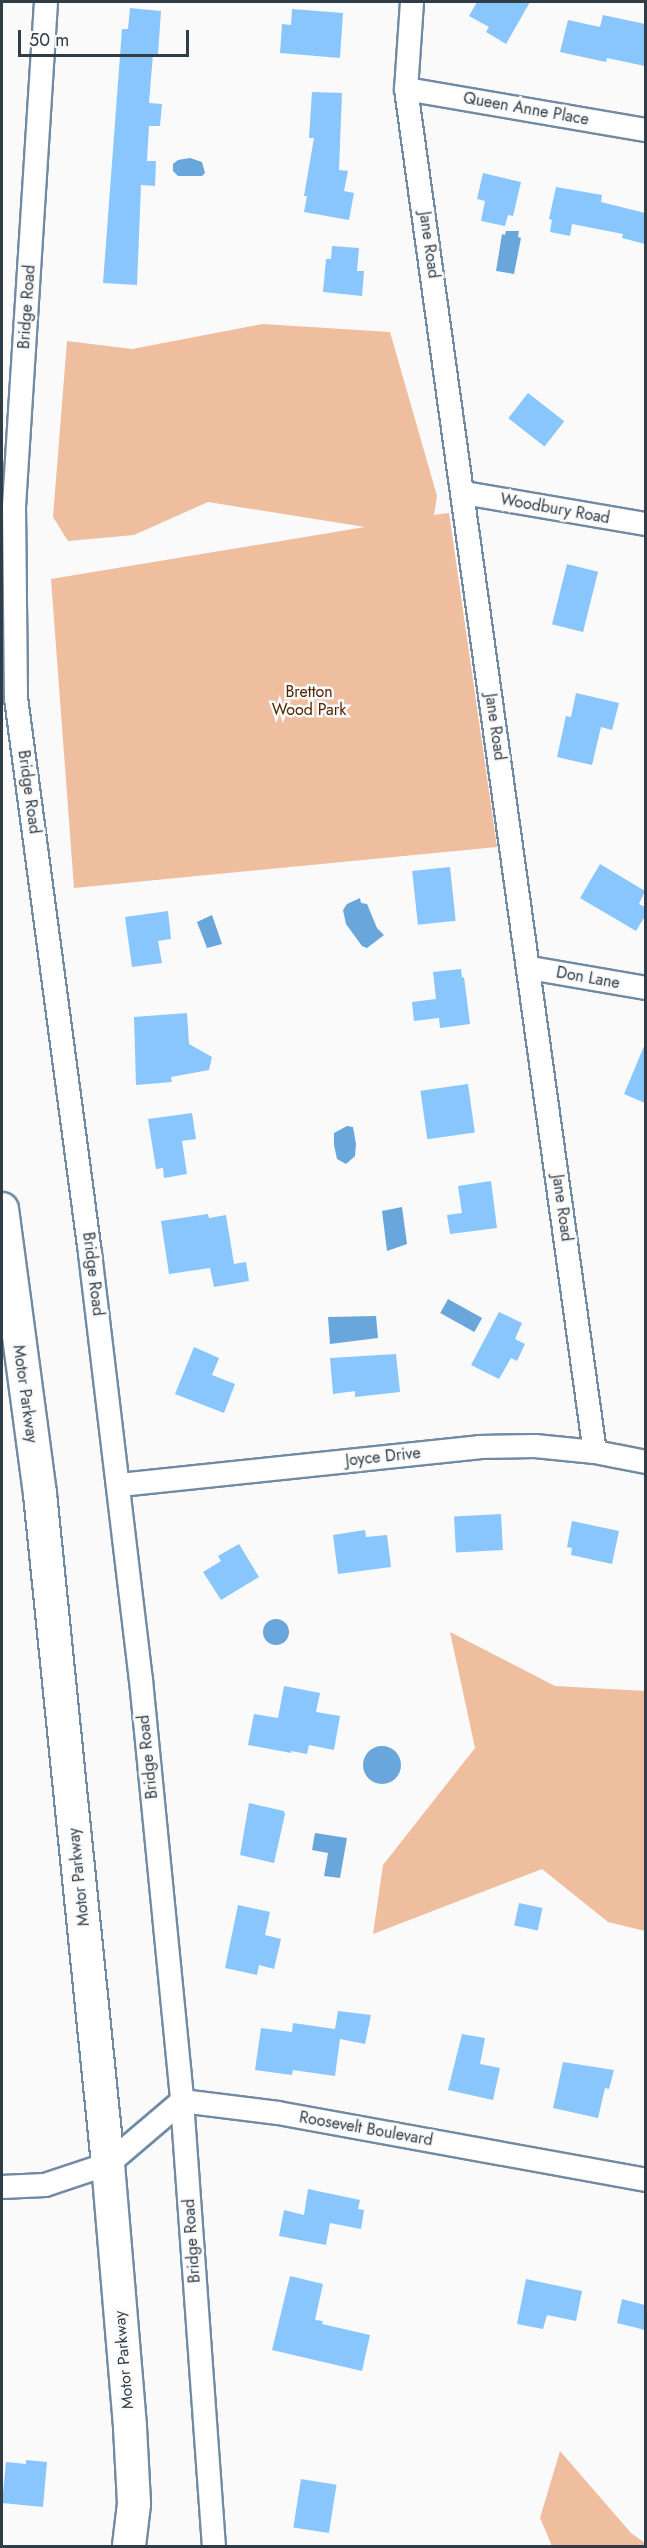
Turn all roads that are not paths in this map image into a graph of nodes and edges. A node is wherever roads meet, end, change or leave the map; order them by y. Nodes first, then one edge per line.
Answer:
1 (46, 2) edge
2 (412, 2) edge
3 (406, 89) junction
4 (645, 129) edge
5 (464, 493) junction
6 (645, 524) edge
7 (530, 968) junction
8 (645, 988) edge
9 (2, 1209) edge
10 (5, 1263) edge
11 (595, 1452) junction
12 (645, 1462) edge
13 (120, 1485) junction
14 (182, 2101) junction
15 (108, 2164) junction
16 (645, 2180) edge
17 (2, 2187) edge
18 (129, 2547) edge
19 (214, 2547) edge

1 - 13 street, Bridge Road
2 - 3 street, Jane Road
3 - 4 street, Queen Anne Place
3 - 5 street, Jane Road
5 - 6 street, Woodbury Road
5 - 7 street, Jane Road
7 - 8 street, Don Lane
7 - 11 street, Jane Road
9 - 10 main road, Motor Parkway
10 - 15 main road, Motor Parkway
11 - 12 street, Joyce Drive
11 - 13 street, Joyce Drive
13 - 14 street, Bridge Road
14 - 15 street
14 - 16 street, Roosevelt Boulevard
14 - 19 street, Bridge Road
15 - 17 street
15 - 18 main road, Motor Parkway

